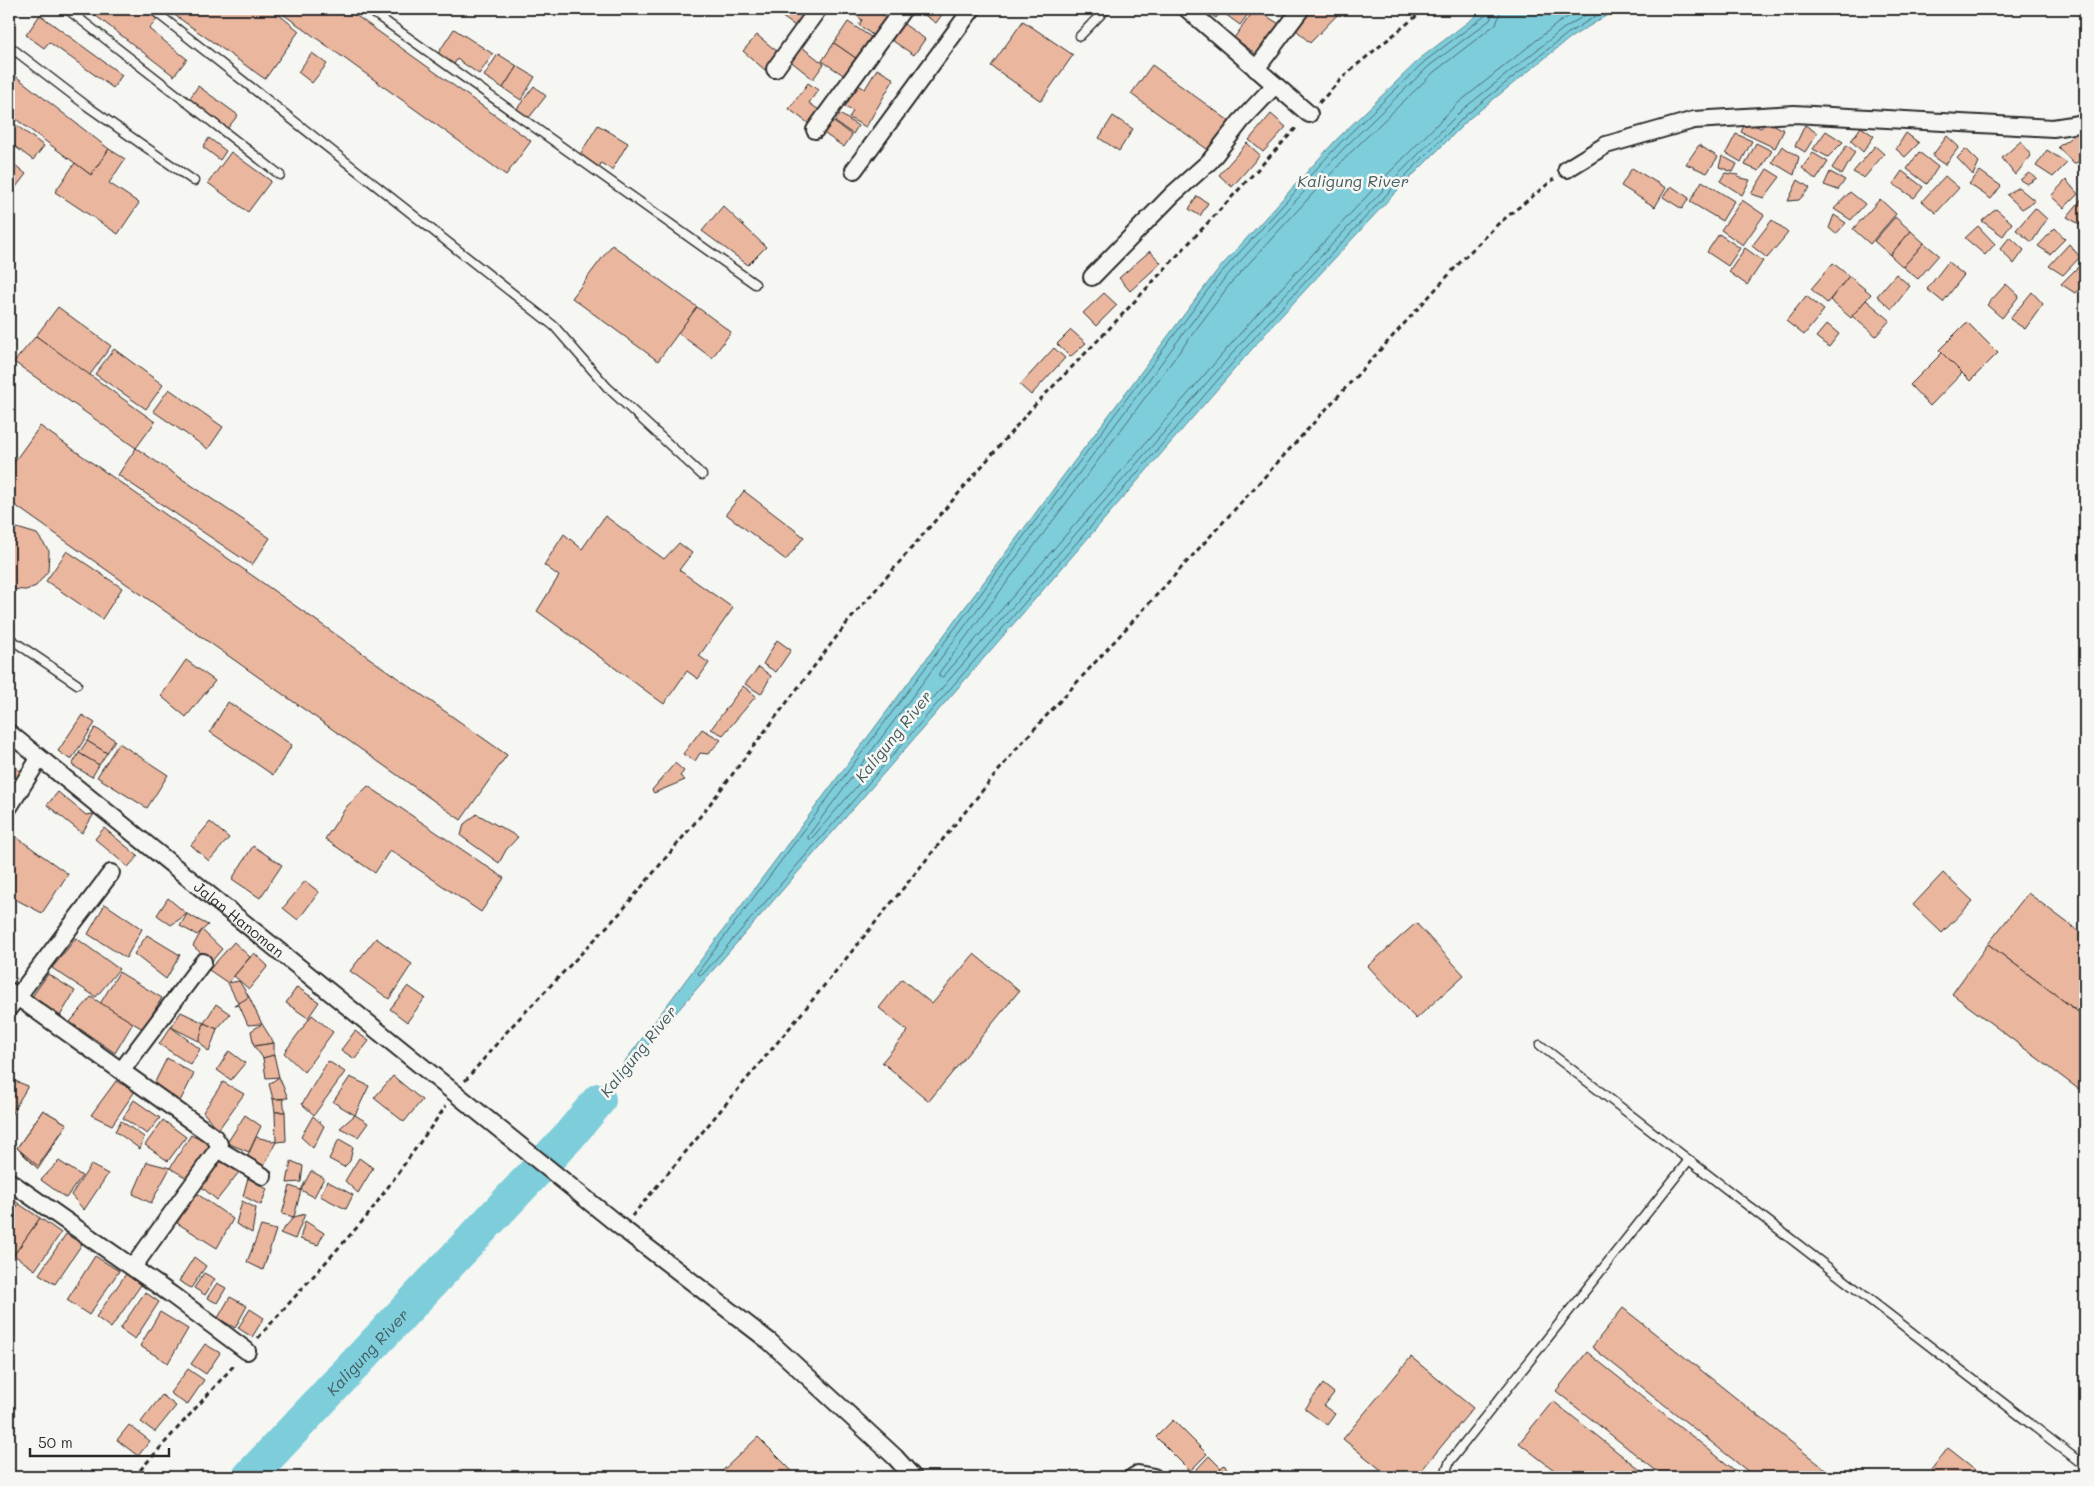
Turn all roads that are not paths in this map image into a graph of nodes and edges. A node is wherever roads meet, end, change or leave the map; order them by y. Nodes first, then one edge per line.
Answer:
1 (67, 9) edge
2 (152, 9) edge
3 (368, 9) edge
4 (818, 9) edge
5 (903, 9) edge
6 (972, 9) edge
7 (1106, 9) edge
8 (1187, 9) edge
9 (1301, 9) edge
10 (1080, 36) dead end
11 (9, 46) edge
12 (775, 69) dead end
13 (1256, 69) junction
14 (1275, 85) junction
15 (1309, 114) road end
16 (2085, 123) edge
17 (815, 130) dead end
18 (1567, 169) road end
19 (854, 170) dead end
20 (280, 176) dead end
21 (194, 181) dead end
22 (1092, 277) dead end
23 (755, 284) dead end
24 (702, 475) dead end
25 (9, 638) edge
26 (77, 684) dead end
27 (9, 733) edge
28 (39, 759) junction
29 (9, 807) edge
30 (111, 873) dead end
31 (203, 962) dead end
32 (12, 999) edge
33 (1540, 1045) dead end
34 (122, 1070) junction
35 (218, 1149) junction
36 (1689, 1160) junction
37 (263, 1176) dead end
38 (9, 1181) edge
39 (133, 1267) junction
40 (247, 1351) road end
41 (2085, 1466) edge
42 (913, 1477) edge
43 (1134, 1477) edge
44 (1154, 1477) edge
45 (1448, 1477) edge

1 - 20 lane
2 - 24 lane
3 - 23 lane
4 - 12 street
5 - 17 street
6 - 19 street
7 - 10 lane
8 - 13 street
9 - 13 street
11 - 21 lane
13 - 14 street
14 - 15 street
14 - 22 street
16 - 18 street
25 - 26 lane
27 - 28 street, Jalan Hanoman
28 - 29 street
28 - 42 street, Jalan Hanoman
30 - 32 street
31 - 34 street
32 - 34 street
33 - 36 lane
34 - 35 street
35 - 37 street
35 - 39 street
36 - 41 lane
36 - 45 lane
38 - 39 street
39 - 40 street
43 - 44 street

